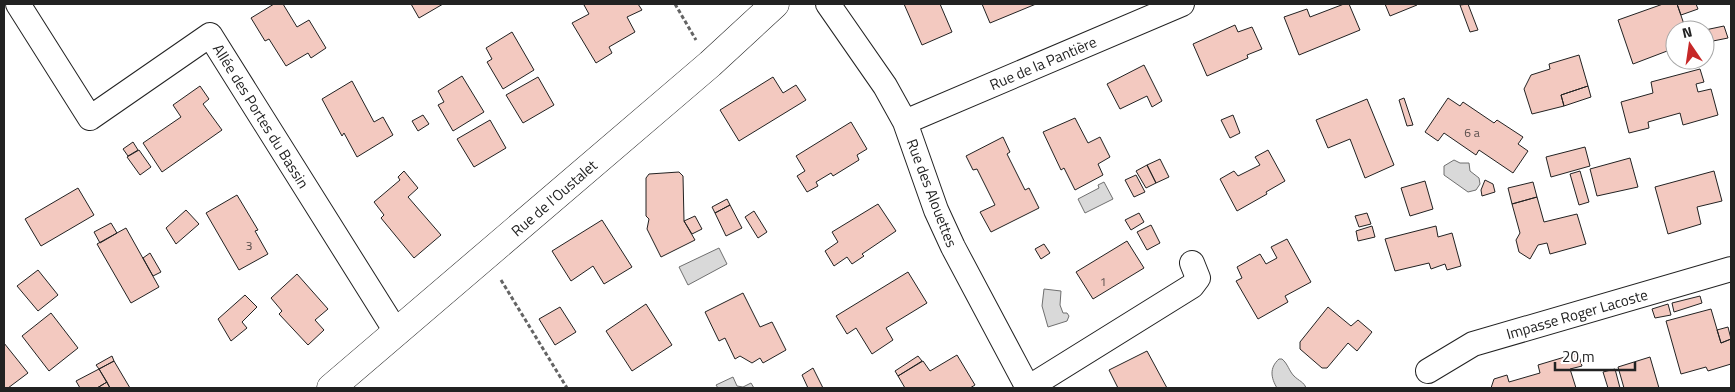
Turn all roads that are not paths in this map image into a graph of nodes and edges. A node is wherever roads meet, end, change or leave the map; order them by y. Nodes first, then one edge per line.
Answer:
1 (18, 4) edge
2 (775, 4) edge
3 (828, 4) edge
4 (1182, 4) edge
5 (905, 122) junction
6 (1192, 263) dead end
7 (1731, 269) edge
8 (397, 333) junction
9 (1428, 371) dead end
10 (331, 388) edge
11 (1028, 388) edge

1 - 8 street, Allée des Portes du Bassin
2 - 8 street, Rue de l'Oustalet
3 - 5 street, Rue des Alouettes
4 - 5 street, Rue de la Pantière
5 - 11 street, Rue des Alouettes
6 - 11 street
7 - 9 street, Impasse Roger Lacoste
8 - 10 street, Rue de l'Oustalet

